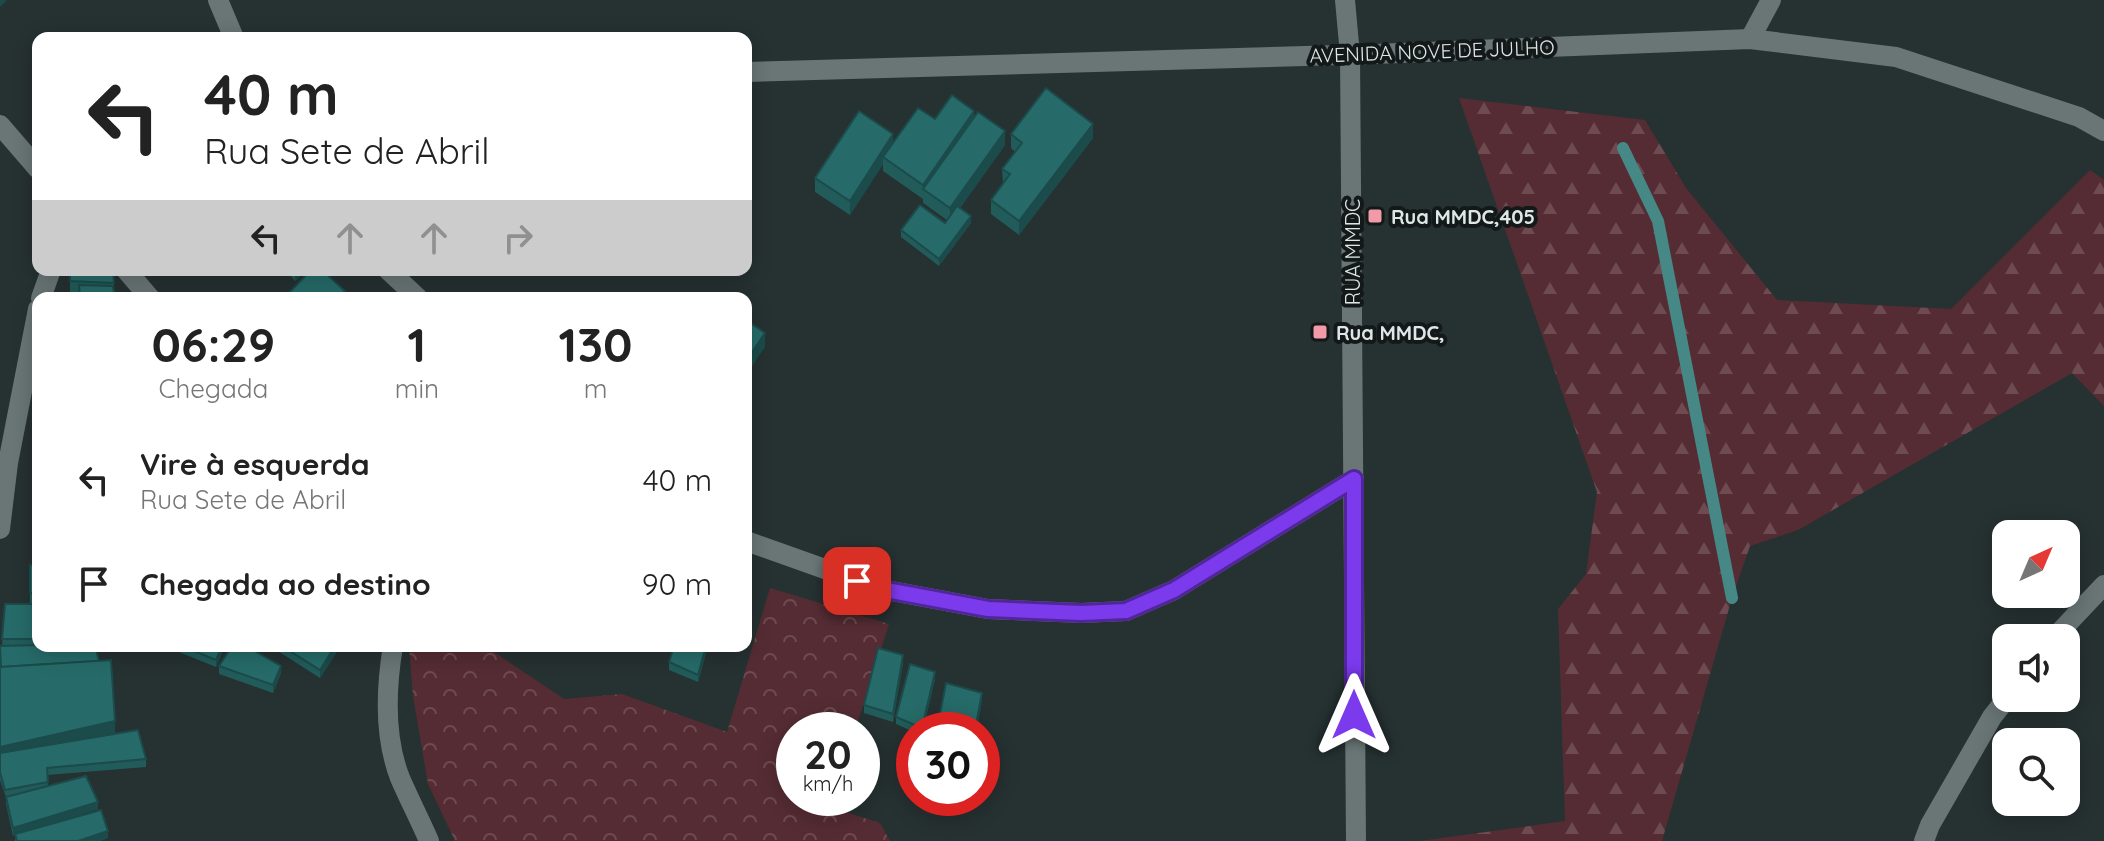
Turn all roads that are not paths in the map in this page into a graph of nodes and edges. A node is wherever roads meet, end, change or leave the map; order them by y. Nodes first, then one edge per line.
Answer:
1 (218, 0) edge
2 (1345, 0) edge
3 (1771, 0) edge
4 (231, 32) edge
5 (1750, 39) junction
6 (1350, 55) junction
7 (752, 72) edge
8 (0, 125) edge
9 (2104, 131) edge
10 (32, 162) edge
11 (131, 276) edge
12 (394, 276) edge
13 (145, 292) edge
14 (412, 292) edge
15 (32, 340) edge
16 (1354, 479) junction
17 (0, 529) edge
18 (752, 543) edge
19 (2104, 585) edge
20 (2067, 624) edge
21 (392, 652) edge
22 (1996, 712) edge
23 (429, 841) edge
24 (1356, 841) edge
25 (1924, 841) edge

1 - 4 street
2 - 6 street, RUA MMDC
3 - 5 street
5 - 6 street, AVENIDA NOVE DE JULHO
5 - 9 street, AVENIDA NOVE DE JULHO
6 - 7 street, AVENIDA NOVE DE JULHO
6 - 16 street, RUA MMDC
8 - 10 street
11 - 13 street
12 - 14 street
15 - 17 street
16 - 18 street
16 - 24 street, RUA MMDC
19 - 20 street
21 - 23 street
22 - 25 street

